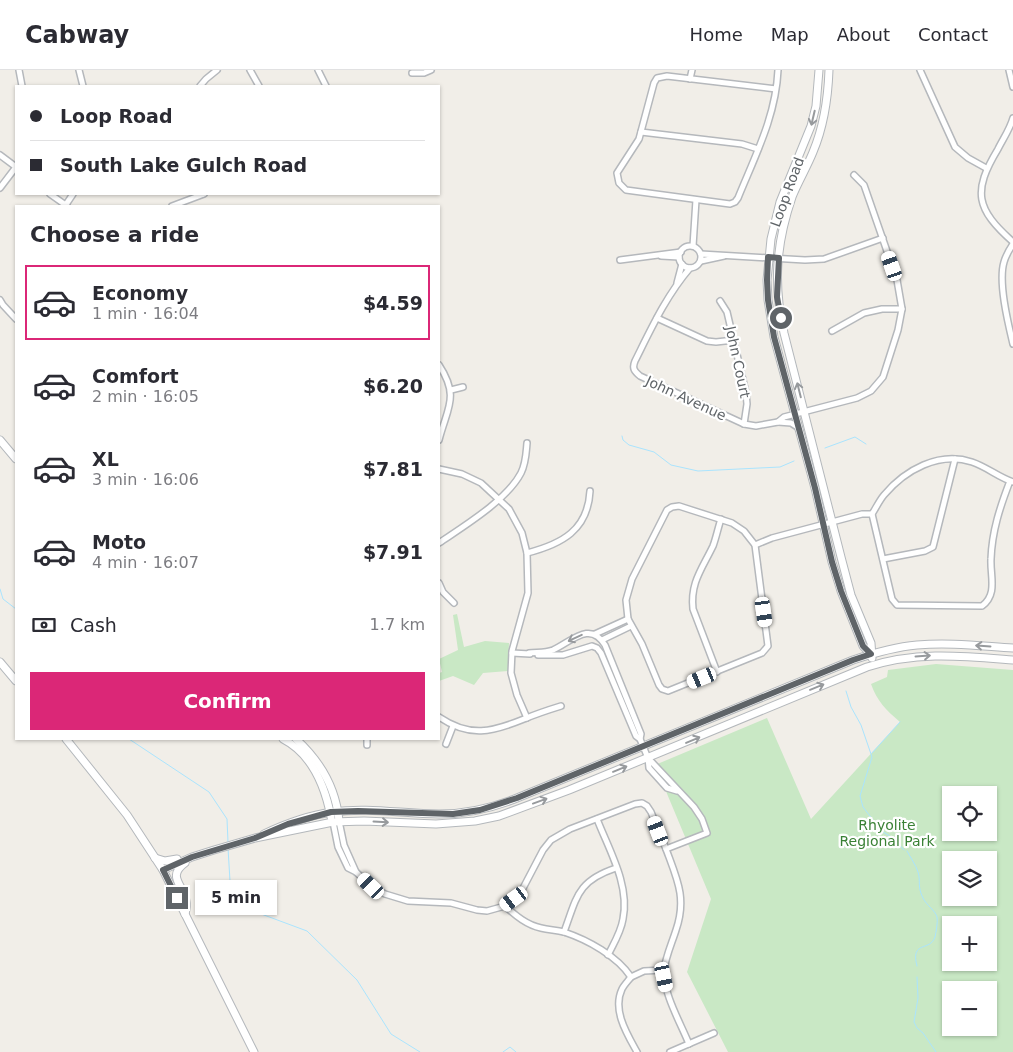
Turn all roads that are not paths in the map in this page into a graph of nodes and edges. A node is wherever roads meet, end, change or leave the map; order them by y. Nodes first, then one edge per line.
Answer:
1 (19, 70) edge
2 (79, 70) edge
3 (217, 70) edge
4 (250, 70) edge
5 (318, 70) edge
6 (431, 70) edge
7 (692, 70) edge
8 (778, 70) edge
9 (819, 70) edge
10 (828, 70) edge
11 (920, 70) edge
12 (1009, 70) edge
13 (412, 74) dead end
14 (690, 78) junction
15 (22, 85) edge
16 (83, 85) edge
17 (201, 85) edge
18 (258, 85) edge
19 (326, 85) edge
20 (1013, 87) edge
21 (776, 89) junction
22 (1013, 118) edge
23 (641, 132) junction
24 (758, 149) junction
25 (0, 155) edge
26 (15, 166) edge
27 (15, 168) edge
28 (986, 168) junction
29 (854, 176) dead end
30 (0, 188) edge
31 (51, 195) edge
32 (201, 195) edge
33 (696, 200) junction
34 (65, 205) edge
35 (175, 205) edge
36 (882, 238) junction
37 (1013, 243) edge
38 (693, 246) junction
39 (701, 254) junction
40 (680, 255) junction
41 (726, 255) junction
42 (768, 257) junction
43 (779, 258) junction
44 (620, 260) dead end
45 (701, 261) junction
46 (682, 264) junction
47 (690, 268) junction
48 (677, 283) junction
49 (0, 300) edge
50 (720, 301) dead end
51 (902, 308) junction
52 (15, 318) edge
53 (657, 318) junction
54 (832, 331) dead end
55 (734, 340) junction
56 (1013, 344) edge
57 (440, 367) edge
58 (464, 388) dead end
59 (451, 390) junction
60 (805, 412) junction
61 (795, 414) junction
62 (778, 422) junction
63 (744, 424) junction
64 (799, 428) junction
65 (440, 437) edge
66 (0, 440) edge
67 (527, 443) dead end
68 (15, 458) edge
69 (955, 459) junction
70 (440, 469) edge
71 (1011, 481) edge
72 (590, 491) dead end
73 (499, 498) junction
74 (872, 514) junction
75 (720, 519) junction
76 (833, 522) junction
77 (823, 524) junction
78 (440, 542) edge
79 (755, 545) junction
80 (527, 552) junction
81 (883, 558) junction
82 (440, 585) edge
83 (454, 603) dead end
84 (628, 619) junction
85 (631, 626) junction
86 (595, 634) junction
87 (602, 640) junction
88 (1013, 648) edge
89 (512, 653) junction
90 (529, 653) junction
91 (871, 654) junction
92 (1013, 660) edge
93 (0, 662) edge
94 (875, 665) junction
95 (717, 672) junction
96 (15, 680) edge
97 (561, 706) dead end
98 (440, 718) edge
99 (527, 718) junction
100 (453, 726) junction
101 (640, 739) junction
102 (67, 740) edge
103 (284, 740) edge
104 (297, 740) edge
105 (446, 744) dead end
106 (643, 746) junction
107 (648, 758) junction
108 (334, 812) junction
109 (597, 819) junction
110 (336, 822) junction
111 (255, 838) junction
112 (666, 849) junction
113 (192, 857) junction
114 (155, 858) junction
115 (616, 868) junction
116 (163, 870) junction
117 (505, 906) junction
118 (185, 914) junction
119 (564, 932) junction
120 (608, 955) junction
121 (664, 970) junction
122 (631, 977) junction
123 (714, 1034) dead end
124 (689, 1044) junction
125 (254, 1052) edge
126 (636, 1052) edge
127 (670, 1052) edge

1 - 15 street
2 - 16 street
3 - 17 street
4 - 18 street
5 - 19 street
6 - 13 street
7 - 14 street
8 - 21 street
9 -> 42 main road, Loop Road
10 - 43 main road, Loop Road
11 - 28 street
12 - 20 street
14 - 21 street
14 - 23 street
21 - 24 street
22 - 28 street
23 - 24 street
23 - 33 street
24 - 33 street
25 - 26 street
27 - 30 street
28 - 37 street
29 - 36 street
31 - 34 street
32 - 35 street
33 - 38 street
36 - 43 street
36 - 51 street
37 - 56 street
38 - 39 street
38 - 40 street
39 - 41 street
39 - 45 street
40 - 44 street
40 - 46 street
41 - 42 street
41 - 45 street
42 - 43 street
42 - 61 main road, Loop Road
60 -> 43 main road, Loop Road
45 - 47 street
46 - 47 street
46 - 48 street, John Avenue
47 - 48 street, John Avenue
48 - 53 street, John Avenue
49 - 52 street
50 - 55 street, John Court
51 - 54 street
51 - 60 street, John Avenue
53 - 55 street
53 - 63 street, John Avenue
55 - 63 street, John Court
57 - 59 street
58 - 59 street
59 - 65 street
60 - 61 street, John Avenue
60 - 76 main road, Loop Road
61 - 62 street, John Avenue
61 - 64 main road, Loop Road
62 - 63 street, John Avenue
62 - 64 street, John Avenue
64 - 77 main road, Loop Road
66 - 68 main road
67 - 73 street
69 - 71 street
69 - 74 street
69 - 81 street
70 - 73 street
71 - 81 street
72 - 80 street
73 - 78 street
73 - 80 street
74 - 76 street
74 - 81 street
75 - 79 street
75 - 84 street
75 - 95 street
76 - 77 street
76 - 91 main road, Loop Road
77 - 79 street
77 - 91 main road, Loop Road
79 - 95 street
80 - 89 street
82 - 83 street
84 - 85 street
84 - 86 street
85 - 87 street
85 - 95 street
86 - 87 street
86 -> 90 street
87 - 101 street
88 -> 91 main road
89 - 90 street
89 - 99 street
90 - 101 street
91 - 94 main road
91 - 106 main road
94 -> 92 main road
93 - 96 main road
107 -> 94 main road
97 - 99 street
98 - 100 street
99 - 100 street
100 - 105 street
101 - 106 street
102 - 114 main road
103 - 108 main road
104 - 108 main road
106 - 107 street
106 - 108 main road
110 -> 107 main road
107 - 112 street
108 - 110 main road
108 - 111 main road
109 - 112 street
109 - 115 street
109 - 117 street
110 - 111 main road
110 - 117 street
111 - 113 main road
112 - 121 street
113 - 114 main road
113 - 116 main road
113 - 118 main road
114 - 116 main road
115 - 119 street
115 - 120 street
116 - 118 main road
117 - 119 street
118 - 125 main road
119 - 120 street
120 - 122 street
121 - 122 street
121 - 124 street
122 - 126 street
123 - 124 street
124 - 127 street

